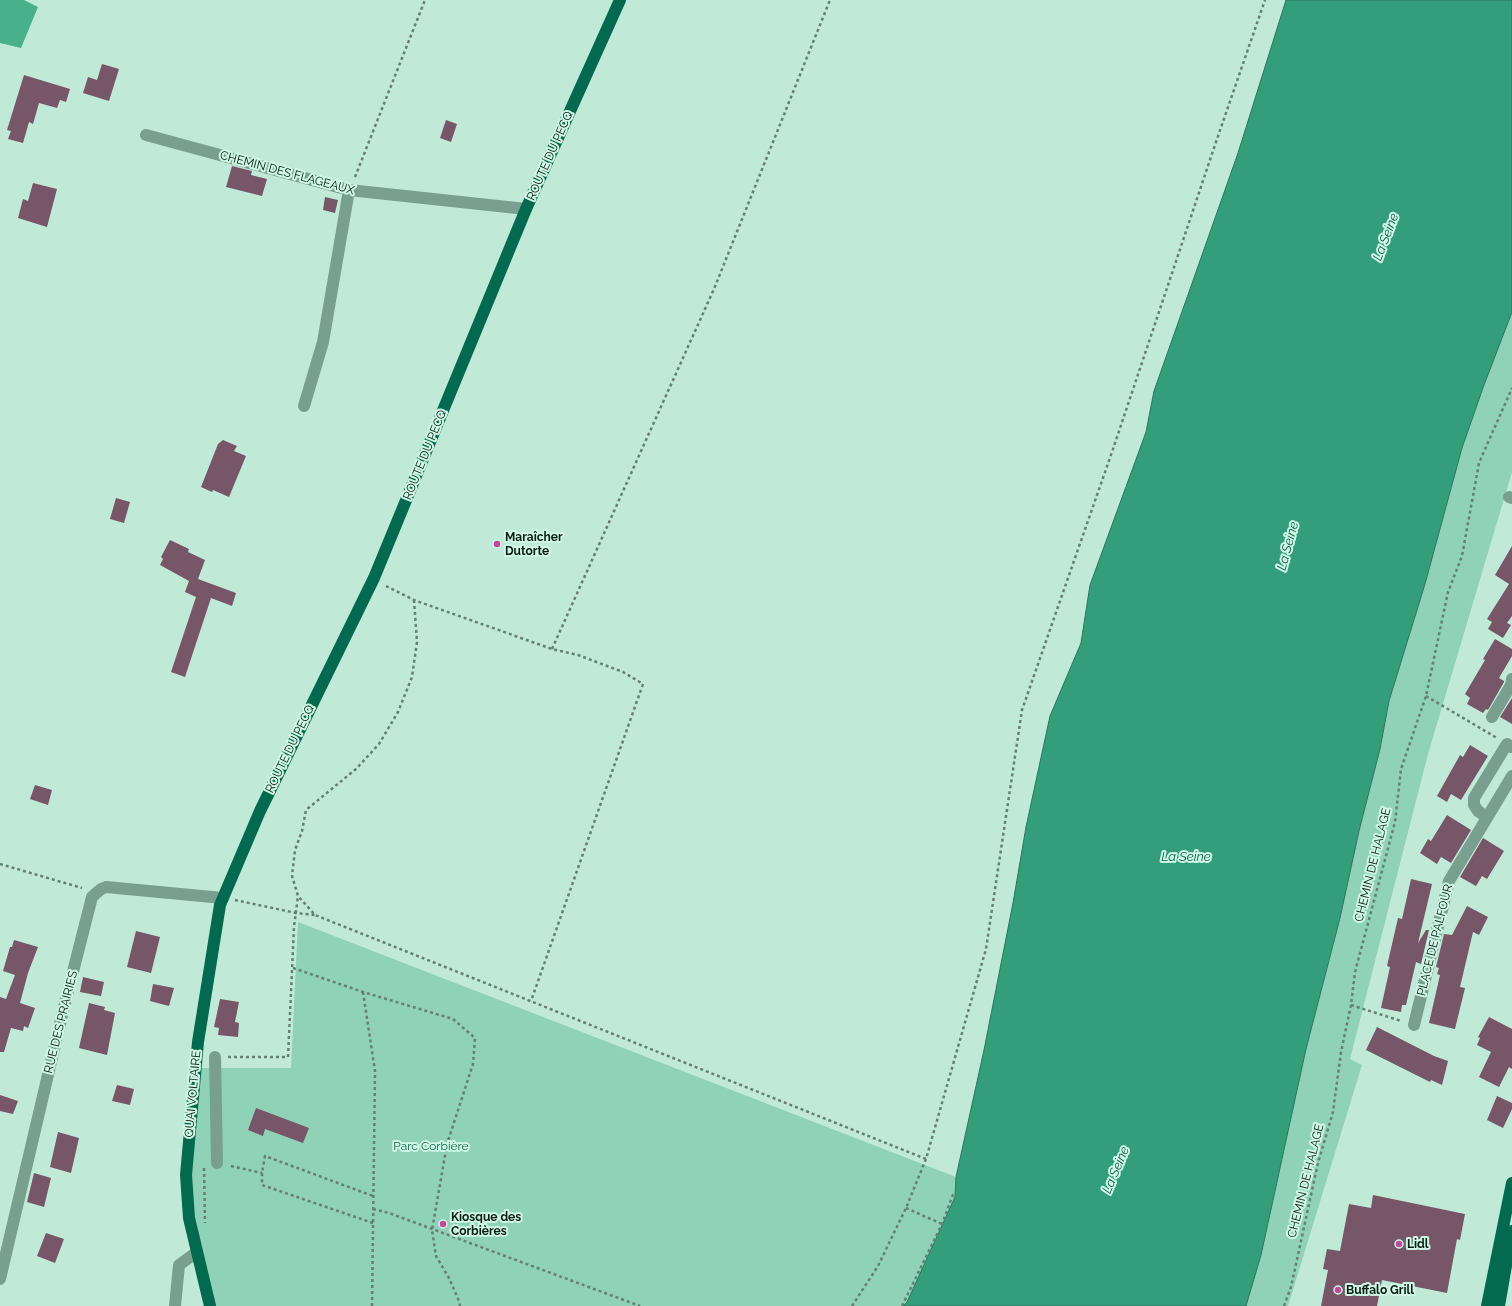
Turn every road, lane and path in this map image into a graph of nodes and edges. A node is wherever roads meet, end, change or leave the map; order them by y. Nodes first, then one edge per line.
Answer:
1 (425, 0) edge
2 (620, 0) edge
3 (830, 0) edge
4 (1265, 0) edge
5 (146, 135) dead end
6 (349, 190) junction
7 (526, 209) junction
8 (1512, 388) edge
9 (304, 406) dead end
10 (374, 578) junction
11 (414, 600) junction
12 (552, 649) junction
13 (1512, 679) edge
14 (1426, 696) junction
15 (1492, 717) dead end
16 (1510, 745) edge
17 (1512, 776) edge
18 (1487, 817) junction
19 (0, 864) edge
20 (97, 892) junction
21 (298, 896) junction
22 (222, 901) junction
23 (296, 913) junction
24 (315, 915) junction
25 (293, 968) junction
26 (363, 992) junction
27 (531, 1001) junction
28 (1350, 1005) junction
29 (1414, 1025) joint
30 (216, 1056) joint
31 (926, 1159) junction
32 (216, 1163) dead end
33 (204, 1166) dead end
34 (231, 1166) dead end
35 (262, 1173) junction
36 (1512, 1183) edge
37 (954, 1192) dead end
38 (373, 1196) junction
39 (906, 1208) junction
40 (373, 1209) junction
41 (373, 1223) junction
42 (942, 1224) junction
43 (205, 1230) dead end
44 (432, 1230) junction
45 (1512, 1231) edge
46 (198, 1252) junction
47 (0, 1279) edge
48 (175, 1306) edge
49 (211, 1306) edge
50 (372, 1306) edge
51 (460, 1306) edge
52 (640, 1306) edge
53 (852, 1306) edge
54 (902, 1306) edge
55 (1284, 1306) edge
56 (1487, 1306) edge
57 (1499, 1306) edge

1 - 6 path
2 - 7 main road, ROUTE DU PECQ
3 - 12 path
4 - 31 path
5 - 6 street, CHEMIN DES FLAGEAUX
6 - 7 street, CHEMIN DES FLAGEAUX
6 - 9 street
7 - 10 main road, ROUTE DU PECQ
8 - 14 path, CHEMIN DE HALAGE
10 - 11 path
10 - 22 main road, ROUTE DU PECQ
11 - 12 path
11 - 21 path
12 - 27 path
13 - 15 street
14 - 16 path
14 - 28 path, CHEMIN DE HALAGE
16 - 18 street
17 - 18 street, PLACE DE PALFOUR
18 - 29 street, PLACE DE PALFOUR
19 - 20 path
20 - 22 street
20 - 47 street, RUE DES PRAIRIES
21 - 23 path
21 - 24 path
22 - 23 path
22 - 46 main road, QUAI VOLTAIRE
23 - 24 path
23 - 25 path
24 - 27 path
25 - 26 path
25 - 30 path
26 - 38 path
26 - 44 path
27 - 31 path
28 - 29 path
28 - 55 path, CHEMIN DE HALAGE
30 - 32 street
31 - 39 path
33 - 43 path
34 - 35 path
35 - 38 path
35 - 41 path
36 - 56 main road
37 - 42 path
38 - 40 path
39 - 42 path
39 - 53 path
40 - 41 path
40 - 44 path
41 - 50 path
42 - 54 path
44 - 51 path
44 - 52 path
45 - 57 main road
46 - 48 street
46 - 49 main road, QUAI VOLTAIRE

